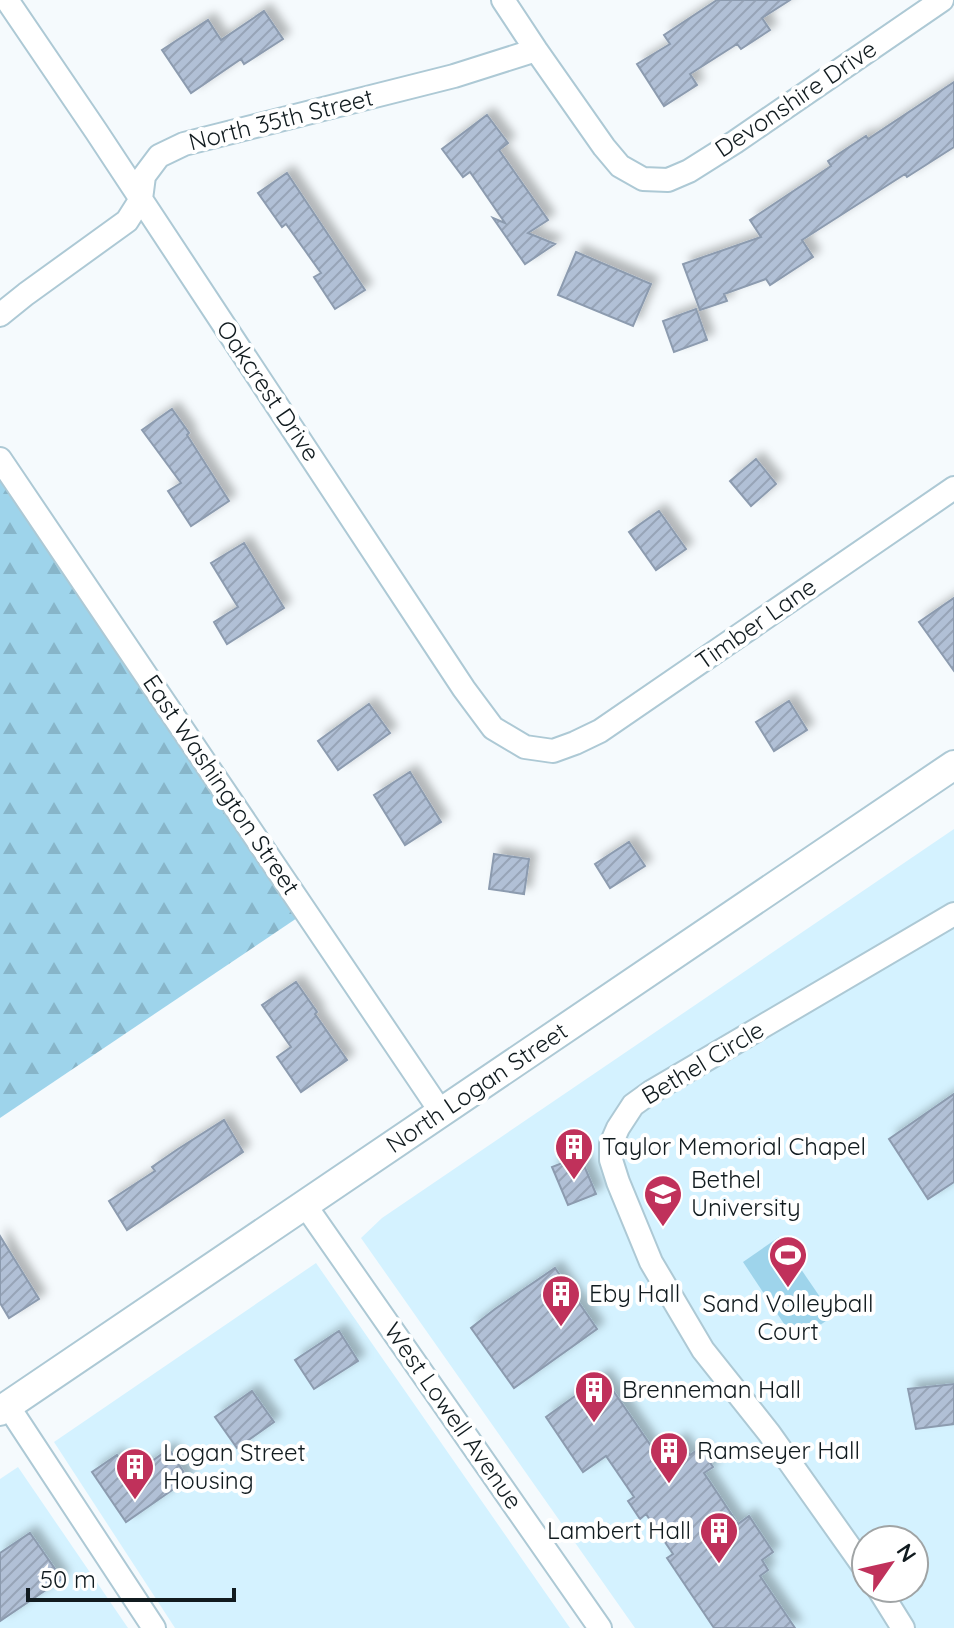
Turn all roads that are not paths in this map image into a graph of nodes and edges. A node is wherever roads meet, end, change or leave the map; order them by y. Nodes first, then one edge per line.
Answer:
1 (7, 0) edge
2 (503, 0) edge
3 (942, 0) edge
4 (536, 50) junction
5 (141, 199) junction
6 (0, 315) edge
7 (0, 459) edge
8 (954, 488) edge
9 (553, 751) joint
10 (954, 765) edge
11 (954, 914) edge
12 (441, 1112) junction
13 (305, 1205) junction
14 (4, 1409) edge
15 (850, 1547) edge
16 (888, 1604) edge
17 (154, 1628) edge
18 (600, 1628) edge
19 (903, 1628) edge

1 - 5 street, Oakcrest Drive
2 - 4 street
3 - 4 street, Devonshire Drive
4 - 5 street, North 35th Street
5 - 6 street, North 35th Street
5 - 9 street, Oakcrest Drive
7 - 12 street, East Washington Street
8 - 9 street, Timber Lane
10 - 12 street, North Logan Street
11 - 15 street, Bethel Circle
12 - 13 street, North Logan Street
13 - 14 street, North Logan Street
13 - 18 street, West Lowell Avenue
14 - 17 street
16 - 19 street

